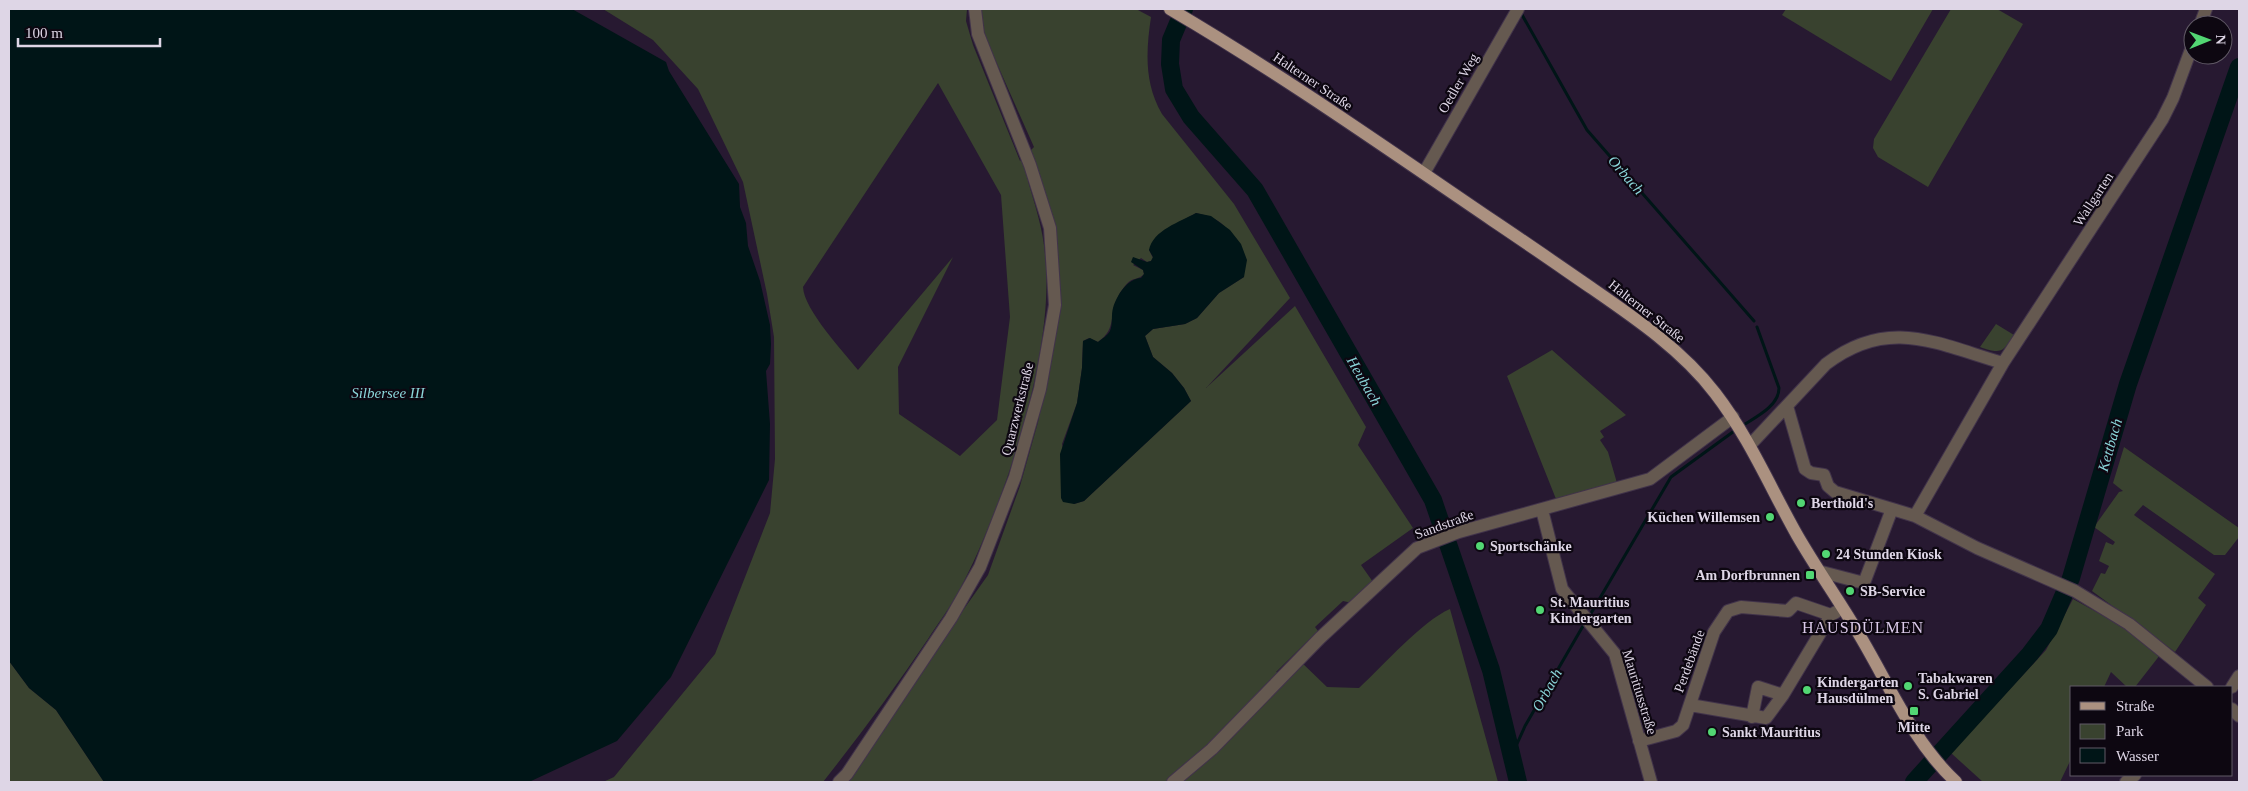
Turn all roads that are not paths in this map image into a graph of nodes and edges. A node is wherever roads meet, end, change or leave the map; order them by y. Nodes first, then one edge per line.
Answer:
1 (975, 9) edge
2 (1170, 9) edge
3 (1518, 9) edge
4 (2186, 65) edge
5 (1424, 174) junction
6 (2003, 363) junction
7 (1787, 406) junction
8 (1734, 420) junction
9 (1750, 445) junction
10 (1892, 509) junction
11 (1542, 510) junction
12 (1915, 516) junction
13 (1818, 571) junction
14 (1837, 611) junction
15 (2206, 686) edge
16 (1783, 695) junction
17 (1690, 705) junction
18 (1752, 717) junction
19 (1639, 742) junction
20 (1948, 777) edge
21 (839, 782) edge
22 (1173, 782) edge
23 (1651, 782) edge

1 - 21 street, Quarzwerkstraße
2 - 5 main road, Halterner Straße
3 - 5 street, Oedler Weg
4 - 6 street, Wallgarten
5 - 8 main road, Halterner Straße
6 - 7 street
6 - 12 street, Wallgarten
7 - 9 street
7 - 10 street
8 - 9 main road, Halterner Straße
8 - 11 street, Sandstraße
9 - 13 main road, Halterner Straße
10 - 12 street
10 - 13 street
11 - 19 street, Mauritiusstraße
11 - 22 street, Sandstraße
12 - 15 street
13 - 14 main road, Halterner Straße
14 - 16 street
14 - 17 street, Perdebände
14 - 20 main road, Halterner Straße
16 - 18 street
16 - 18 street
17 - 18 street
17 - 19 street, Perdebände
19 - 23 street, Mauritiusstraße

